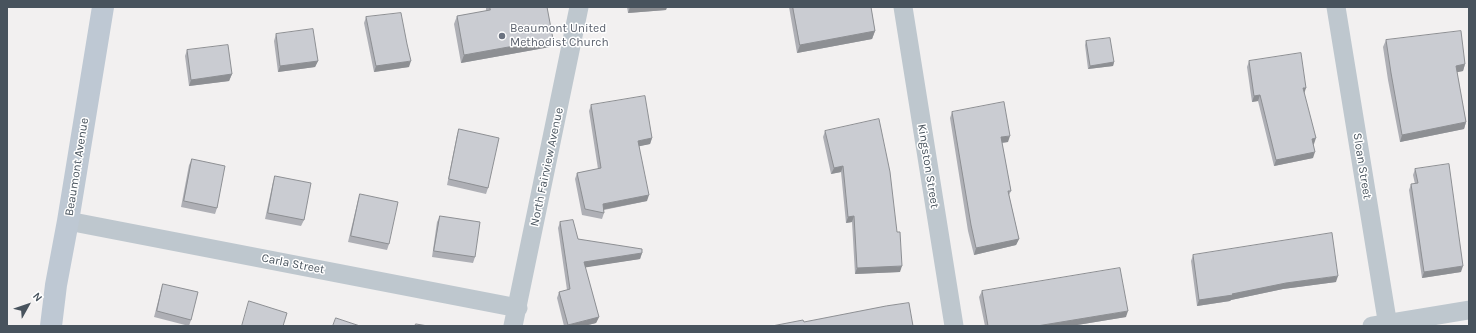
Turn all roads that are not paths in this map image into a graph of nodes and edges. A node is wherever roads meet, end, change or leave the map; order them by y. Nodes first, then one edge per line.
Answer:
1 (102, 7) edge
2 (579, 7) edge
3 (903, 7) edge
4 (1336, 7) edge
5 (68, 221) junction
6 (518, 308) junction
7 (1469, 310) edge
8 (1382, 325) edge
9 (52, 326) edge
10 (513, 326) edge
11 (954, 326) edge

1 - 5 street, Beaumont Avenue
2 - 6 street, North Fairview Avenue
3 - 11 street, Kingston Street
4 - 8 street, Sloan Street
5 - 6 street, Carla Street
5 - 9 street, Beaumont Avenue
6 - 10 street, North Fairview Avenue
7 - 8 street

